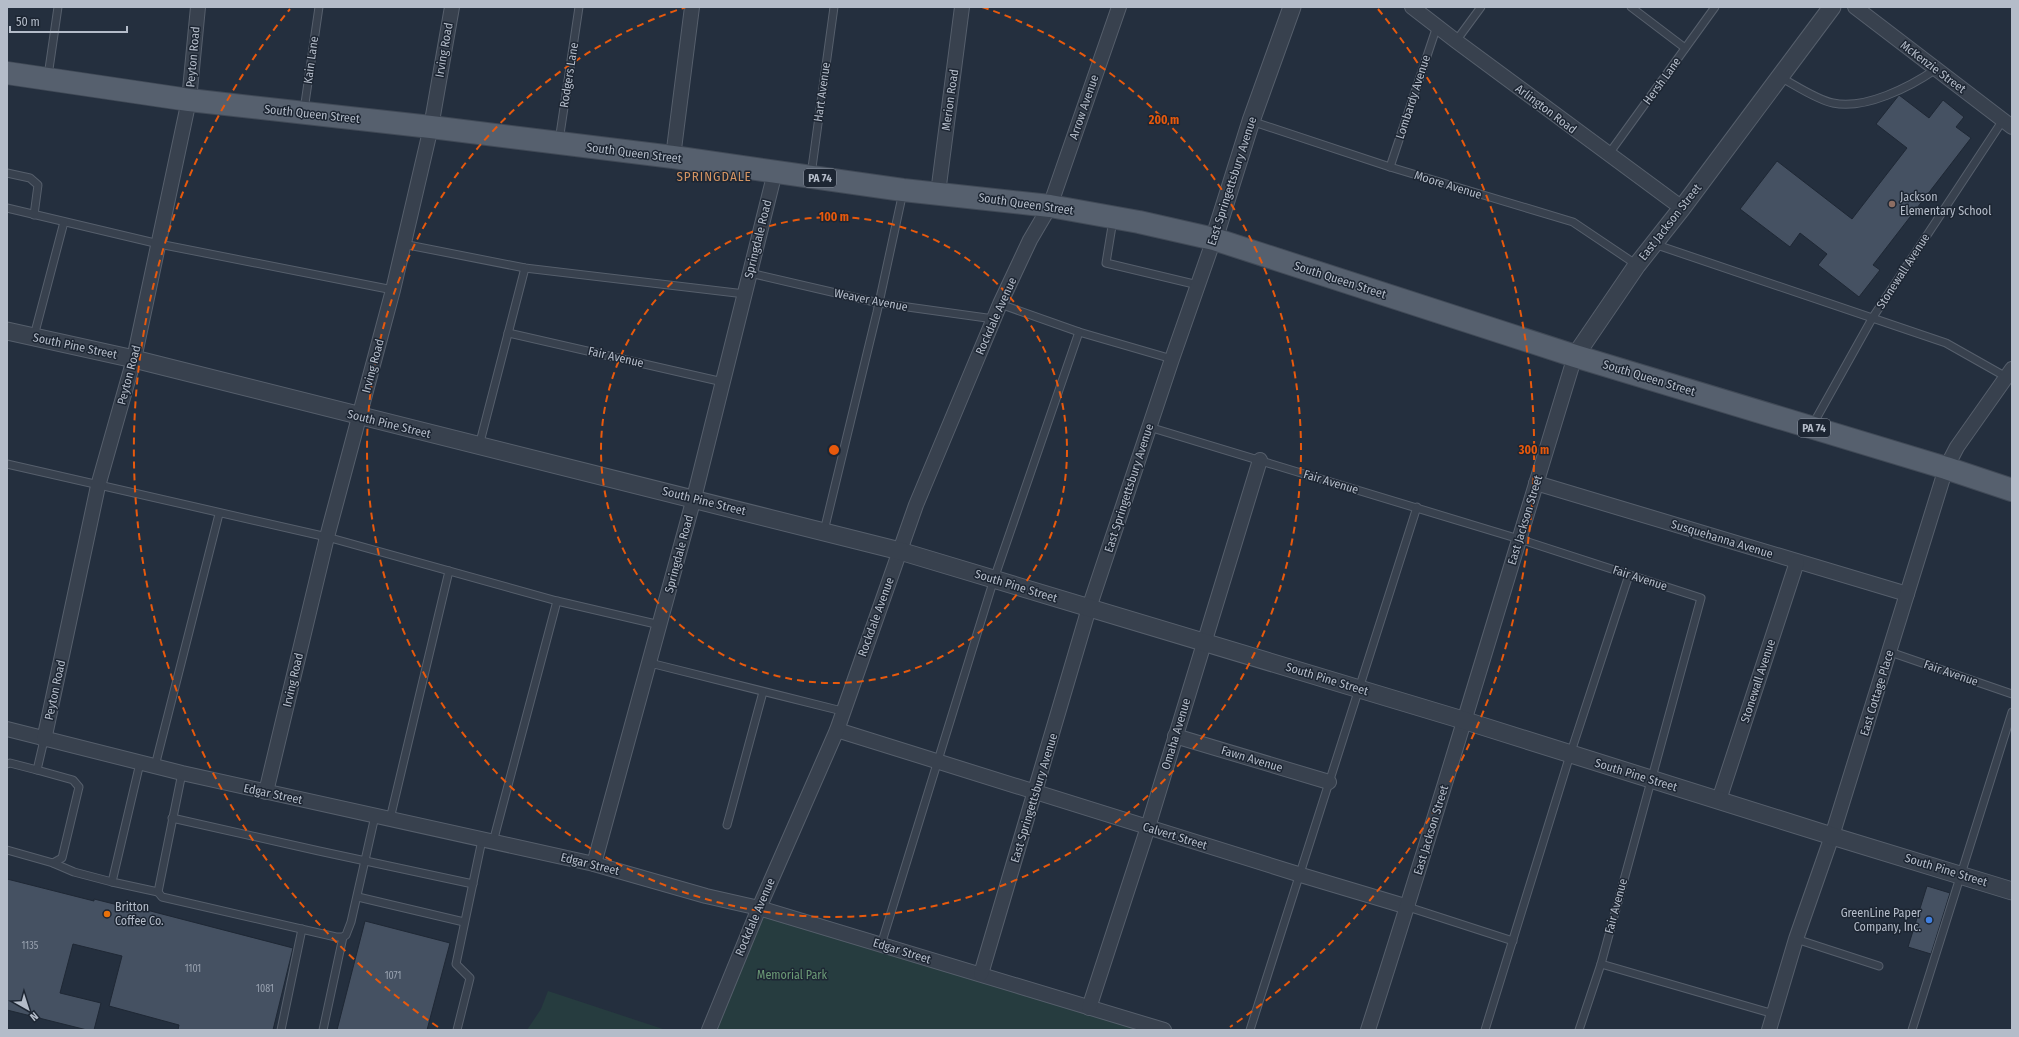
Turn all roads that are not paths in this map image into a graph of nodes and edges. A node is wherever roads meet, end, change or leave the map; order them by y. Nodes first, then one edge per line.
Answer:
1 (58, 7) edge
2 (198, 7) edge
3 (319, 7) edge
4 (452, 7) edge
5 (579, 7) edge
6 (692, 7) edge
7 (834, 7) edge
8 (962, 7) edge
9 (1119, 7) edge
10 (1292, 7) edge
11 (1412, 7) edge
12 (1481, 7) edge
13 (1631, 7) edge
14 (1716, 7) edge
15 (1832, 7) edge
16 (1855, 7) edge
17 (1437, 26) junction
18 (1456, 41) junction
19 (1686, 48) junction
20 (1936, 69) junction
21 (7, 73) edge
22 (1780, 77) junction
23 (48, 79) junction
24 (189, 100) junction
25 (304, 114) junction
26 (1251, 122) junction
27 (2008, 123) edge
28 (431, 127) junction
29 (558, 143) junction
30 (1608, 155) junction
31 (673, 157) junction
32 (1390, 167) junction
33 (7, 172) edge
34 (775, 172) junction
35 (811, 177) junction
36 (903, 190) junction
37 (938, 193) junction
38 (1050, 206) junction
39 (7, 208) edge
40 (1682, 208) junction
41 (34, 215) junction
42 (1114, 217) junction
43 (64, 222) junction
44 (1214, 240) junction
45 (159, 244) junction
46 (402, 244) junction
47 (1654, 244) junction
48 (1637, 265) junction
49 (525, 268) junction
50 (750, 273) junction
51 (1198, 285) junction
52 (393, 290) junction
53 (745, 294) junction
54 (879, 303) junction
55 (1000, 304) junction
56 (1873, 317) junction
57 (994, 319) junction
58 (7, 331) edge
59 (1079, 332) junction
60 (508, 333) junction
61 (34, 337) junction
62 (1575, 356) junction
63 (134, 359) junction
64 (1172, 359) junction
65 (2010, 375) edge
66 (723, 382) junction
67 (359, 417) junction
68 (1149, 427) junction
69 (1811, 427) junction
70 (479, 446) junction
71 (1260, 460) junction
72 (7, 464) edge
73 (1946, 468) junction
74 (1536, 483) junction
75 (98, 486) junction
76 (2012, 490) edge
77 (694, 498) junction
78 (1417, 507) junction
79 (219, 514) junction
80 (824, 531) junction
81 (326, 537) junction
82 (1519, 539) junction
83 (900, 551) junction
84 (1797, 562) junction
85 (449, 572) junction
86 (1629, 575) junction
87 (994, 579) junction
88 (1908, 594) junction
89 (558, 601) junction
90 (1089, 608) junction
91 (660, 625) junction
92 (1204, 642) junction
93 (1890, 652) junction
94 (650, 663) junction
95 (1359, 689) junction
96 (763, 692) junction
97 (2012, 694) edge
98 (842, 711) junction
99 (2012, 712) edge
100 (1466, 721) junction
101 (7, 729) edge
102 (837, 730) junction
103 (1176, 736) junction
104 (44, 740) junction
105 (1570, 755) junction
106 (938, 761) junction
107 (140, 763) junction
108 (7, 764) edge
109 (155, 766) junction
110 (38, 770) junction
111 (182, 773) junction
112 (1651, 779) junction
113 (1329, 782) junction
114 (266, 792) junction
115 (1036, 792) junction
116 (1719, 800) junction
117 (375, 816) junction
118 (172, 818) junction
119 (390, 819) junction
120 (727, 825) dead end
121 (1148, 827) junction
122 (1832, 836) junction
123 (488, 841) junction
124 (7, 850) edge
125 (365, 860) junction
126 (53, 863) junction
127 (594, 864) junction
128 (1960, 874) junction
129 (1301, 875) junction
130 (112, 882) junction
131 (473, 884) junction
132 (2012, 891) edge
133 (158, 892) junction
134 (358, 897) junction
135 (1408, 907) junction
136 (758, 908) junction
137 (464, 922) junction
138 (302, 929) junction
139 (343, 937) junction
140 (1796, 939) junction
141 (1513, 941) junction
142 (881, 944) junction
143 (1601, 964) junction
144 (1879, 966) dead end
145 (981, 974) junction
146 (1089, 1008) junction
147 (1774, 1014) junction
148 (281, 1030) edge
149 (323, 1030) edge
150 (457, 1030) edge
151 (709, 1030) edge
152 (1164, 1030) edge
153 (1250, 1030) edge
154 (1368, 1030) edge
155 (1485, 1030) edge
156 (1579, 1030) edge
157 (1769, 1030) edge
158 (1912, 1030) edge

1 - 23 lane
2 - 24 street, Peyton Road
3 - 25 lane, Kain Lane
4 - 28 street, Irving Road
5 - 29 lane, Rodgers Lane
6 - 31 street
7 - 35 lane, Hart Avenue
8 - 37 street, Merion Road
9 - 38 street, Arrow Avenue
10 - 26 street, East Springettsbury Avenue
11 - 17 street, Arlington Road
12 - 18 lane
13 - 19 lane
14 - 19 lane, Hersh Lane
15 - 22 street, East Jackson Street
16 - 20 street, McKenzie Street
17 - 18 street, Arlington Road
17 - 32 lane, Lombardy Avenue
18 - 30 street, Arlington Road
19 - 30 lane, Hersh Lane
20 - 22 lane
20 - 27 street, McKenzie Street
21 - 23 main road, South Queen Street / PA 74
22 - 40 street, East Jackson Street
23 - 24 main road, South Queen Street / PA 74
24 - 25 main road, South Queen Street / PA 74
24 - 45 street, Peyton Road
25 - 28 main road, South Queen Street / PA 74
26 - 32 lane, Moore Avenue
26 - 44 street, East Springettsbury Avenue
27 - 56 lane, Stonewall Avenue
28 - 29 main road, South Queen Street / PA 74
28 - 46 street, Irving Road
29 - 31 main road, South Queen Street / PA 74
30 - 40 street, Arlington Road
31 - 34 main road, South Queen Street / PA 74
32 - 48 lane, Moore Avenue
33 - 41 lane
34 - 35 main road, South Queen Street / PA 74
34 - 50 street, Springdale Road
35 - 36 main road, South Queen Street / PA 74
36 - 37 main road, South Queen Street / PA 74
36 - 54 lane
37 - 38 main road, South Queen Street / PA 74
38 - 42 main road, South Queen Street / PA 74
38 - 55 street, Rockdale Avenue
39 - 41 lane
40 - 47 street, East Jackson Street
41 - 43 lane
42 - 44 main road, South Queen Street / PA 74
42 - 51 lane
43 - 45 lane
43 - 61 lane
44 - 51 street, East Springettsbury Avenue
44 - 62 main road, South Queen Street / PA 74
45 - 52 lane
45 - 63 street, Peyton Road
46 - 49 lane
46 - 52 street, Irving Road
47 - 48 street, East Jackson Street
47 - 56 lane
48 - 62 street, East Jackson Street
49 - 53 lane
49 - 60 lane
50 - 53 street, Springdale Road
50 - 54 lane, Weaver Avenue
51 - 64 street, East Springettsbury Avenue
52 - 67 street, Irving Road
53 - 66 street, Springdale Road
54 - 57 lane, Weaver Avenue
54 - 80 lane
55 - 57 street, Rockdale Avenue
55 - 59 lane
56 - 65 lane
56 - 69 lane, Stonewall Avenue
57 - 83 street, Rockdale Avenue
58 - 61 street, South Pine Street
59 - 64 lane
59 - 87 lane
60 - 66 lane, Fair Avenue
60 - 70 lane
61 - 63 street, South Pine Street
62 - 69 main road, South Queen Street / PA 74
62 - 74 street, East Jackson Street
63 - 67 street, South Pine Street
63 - 75 street, Peyton Road
64 - 68 street, East Springettsbury Avenue
65 - 73 street, East Cottage Place
66 - 77 street, Springdale Road
67 - 70 street, South Pine Street
67 - 81 street, Irving Road
68 - 71 lane, Fair Avenue
68 - 90 street, East Springettsbury Avenue
69 - 73 main road, South Queen Street / PA 74
70 - 77 street, South Pine Street
71 - 78 lane, Fair Avenue
71 - 92 street, Omaha Avenue
72 - 75 lane
73 - 76 main road, South Queen Street / PA 74
73 - 88 street, East Cottage Place
74 - 82 street, East Jackson Street
74 - 84 street, Susquehanna Avenue
75 - 79 lane
75 - 104 street, Peyton Road
77 - 80 street, South Pine Street
77 - 91 street, Springdale Road
78 - 82 lane, Fair Avenue
78 - 95 lane
79 - 81 lane
79 - 109 lane
80 - 83 street, South Pine Street
81 - 85 lane
81 - 114 street, Irving Road
82 - 86 lane, Fair Avenue
82 - 100 street, East Jackson Street
83 - 87 street, South Pine Street
83 - 98 street, Rockdale Avenue
84 - 88 street, Susquehanna Avenue
84 - 116 street, Stonewall Avenue
85 - 89 lane
85 - 119 lane
86 - 105 lane
86 - 112 lane, Fair Avenue
87 - 90 street, South Pine Street
87 - 106 lane
88 - 93 street, East Cottage Place
89 - 91 lane
89 - 123 lane
90 - 92 street, South Pine Street
90 - 115 street, East Springettsbury Avenue
91 - 94 street, Springdale Road
92 - 95 street, South Pine Street
92 - 103 street, Omaha Avenue
93 - 97 lane, Fair Avenue
93 - 122 street, East Cottage Place
94 - 96 lane
94 - 127 street, Springdale Road
95 - 100 street, South Pine Street
95 - 113 lane
96 - 98 lane
96 - 120 lane
98 - 102 street, Rockdale Avenue
99 - 128 lane
100 - 105 street, South Pine Street
100 - 135 street, East Jackson Street
101 - 104 street, Edgar Street
102 - 106 street, Calvert Street
102 - 136 street, Rockdale Avenue
103 - 113 street, Fawn Avenue
103 - 121 street, Omaha Avenue
104 - 107 street, Edgar Street
104 - 110 lane
105 - 112 street, South Pine Street
105 - 141 lane
106 - 115 street, Calvert Street
106 - 142 lane
107 - 109 street, Edgar Street
107 - 130 lane
108 - 110 lane
109 - 111 street, Edgar Street
110 - 126 lane
111 - 114 street, Edgar Street
111 - 118 lane
112 - 116 street, South Pine Street
112 - 143 lane, Fair Avenue
113 - 129 lane
114 - 117 street, Edgar Street
115 - 121 street, Calvert Street
115 - 145 street, East Springettsbury Avenue
116 - 122 street, South Pine Street
117 - 119 street, Edgar Street
117 - 125 lane
118 - 125 lane
118 - 133 lane
119 - 123 street, Edgar Street
121 - 129 street, Calvert Street
121 - 146 street, Omaha Avenue
122 - 128 street, South Pine Street
122 - 140 street, East Cottage Place
123 - 127 street, Edgar Street
123 - 131 lane
124 - 126 lane
125 - 131 lane
125 - 134 lane
126 - 130 lane
127 - 136 street, Edgar Street
128 - 132 street, South Pine Street
128 - 158 lane
129 - 135 street, Calvert Street
129 - 153 lane
130 - 133 lane
131 - 137 lane
133 - 138 lane
134 - 137 lane
134 - 139 lane
135 - 141 lane, Calvert Street
135 - 154 street, East Jackson Street
136 - 142 street, Edgar Street
136 - 151 street, Rockdale Avenue
137 - 150 lane
138 - 139 lane
138 - 148 lane
139 - 149 lane
140 - 144 lane
140 - 147 street, East Cottage Place
141 - 155 lane
142 - 145 street, Edgar Street
143 - 147 lane
143 - 156 lane, Fair Avenue
145 - 146 street, Edgar Street
146 - 152 street, Edgar Street
147 - 157 street, East Cottage Place

